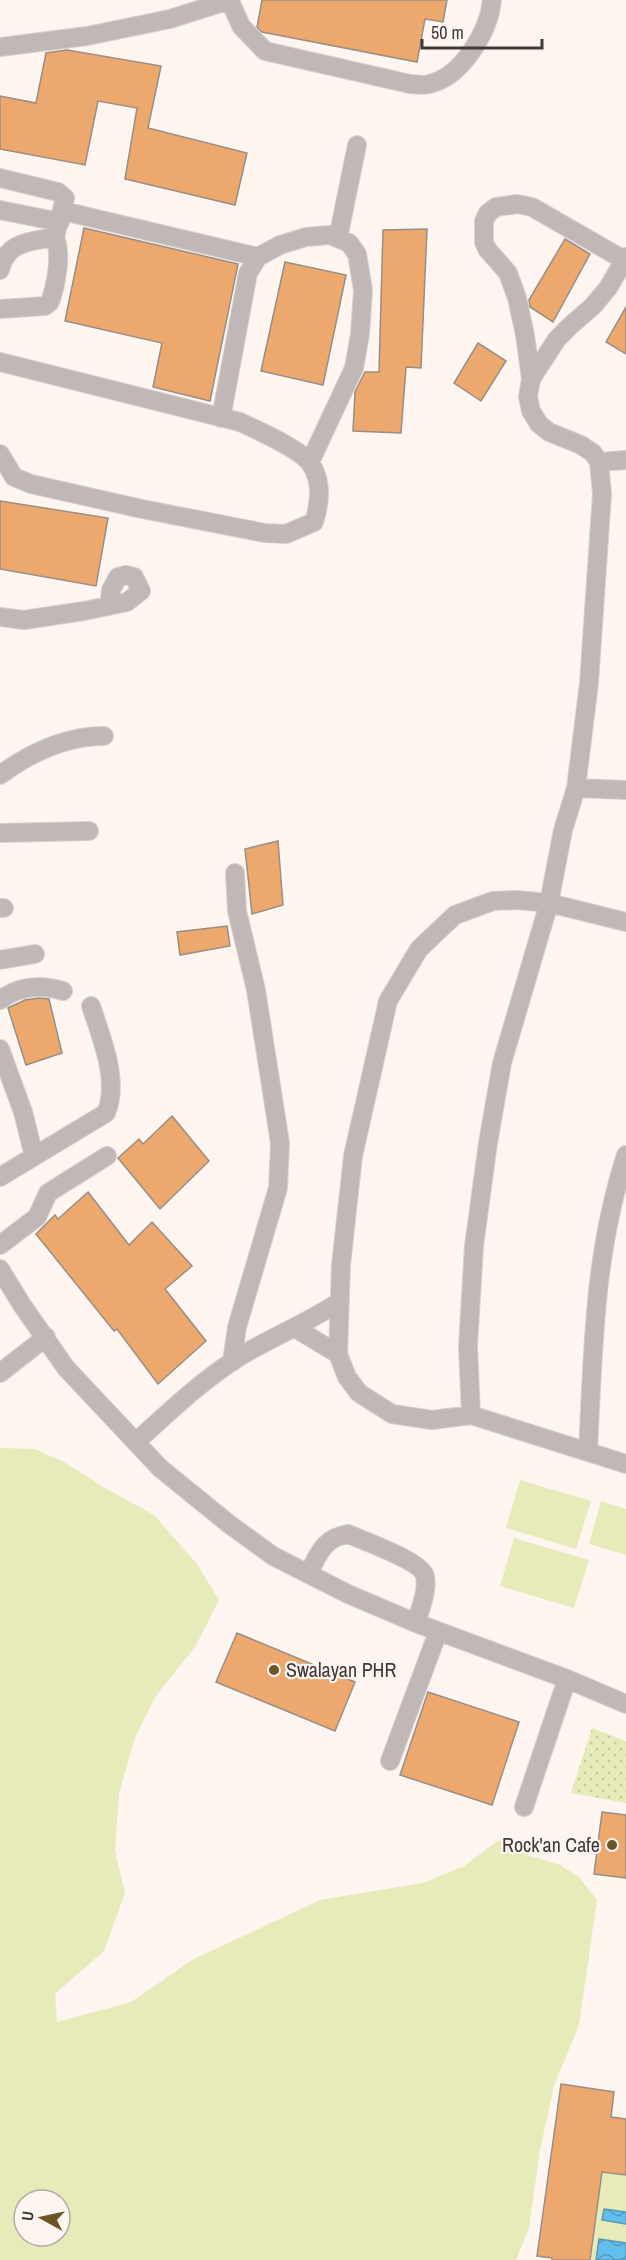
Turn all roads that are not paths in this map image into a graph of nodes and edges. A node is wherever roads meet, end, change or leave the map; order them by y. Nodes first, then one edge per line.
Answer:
1 (492, 0) edge
2 (230, 1) edge
3 (0, 47) edge
4 (357, 145) dead end
5 (0, 178) edge
6 (0, 210) edge
7 (59, 223) junction
8 (338, 238) junction
9 (258, 257) junction
10 (625, 258) edge
11 (0, 270) edge
12 (0, 309) edge
13 (0, 362) edge
14 (531, 379) junction
15 (221, 418) junction
16 (0, 454) edge
17 (626, 460) edge
18 (310, 462) junction
19 (599, 462) junction
20 (109, 606) dead end
21 (0, 617) edge
22 (104, 736) dead end
23 (0, 775) edge
24 (576, 788) junction
25 (626, 790) edge
26 (89, 831) dead end
27 (0, 833) edge
28 (235, 873) dead end
29 (549, 903) junction
30 (626, 922) edge
31 (35, 954) dead end
32 (0, 960) edge
33 (63, 991) dead end
34 (0, 1000) edge
35 (91, 1006) dead end
36 (0, 1049) edge
37 (626, 1155) edge
38 (34, 1156) junction
39 (107, 1156) dead end
40 (0, 1176) edge
41 (0, 1245) edge
42 (0, 1269) edge
43 (339, 1302) junction
44 (295, 1328) junction
45 (46, 1337) junction
46 (338, 1354) junction
47 (232, 1362) junction
48 (0, 1372) edge
49 (471, 1415) junction
50 (135, 1442) junction
51 (588, 1452) junction
52 (626, 1464) edge
53 (308, 1574) junction
54 (416, 1623) junction
55 (438, 1632) junction
56 (567, 1679) junction
57 (626, 1704) edge
58 (390, 1761) dead end
59 (524, 1807) dead end

1 - 2 street
2 - 3 street
4 - 8 street
5 - 7 street
6 - 7 street
7 - 9 street
7 - 11 street
7 - 12 street
8 - 9 street
8 - 18 street
9 - 15 street
10 - 14 street
10 - 14 street
13 - 15 street
14 - 19 street
15 - 18 street
16 - 18 street
17 - 19 street
19 - 24 street
20 - 21 street
22 - 23 street
24 - 25 street
24 - 29 street
26 - 27 street
28 - 47 street
29 - 30 street
29 - 43 street
29 - 49 street
31 - 32 street
33 - 34 street
35 - 38 street
36 - 38 street
37 - 51 street
38 - 40 street
39 - 41 street
42 - 45 street
43 - 44 street
43 - 46 street
44 - 46 street
44 - 47 street
45 - 48 street
45 - 50 street
46 - 49 street
47 - 50 street
49 - 51 street
50 - 53 street
51 - 52 street
53 - 54 street
53 - 54 street
54 - 55 street
55 - 56 street
55 - 58 street
56 - 57 street
56 - 59 street

